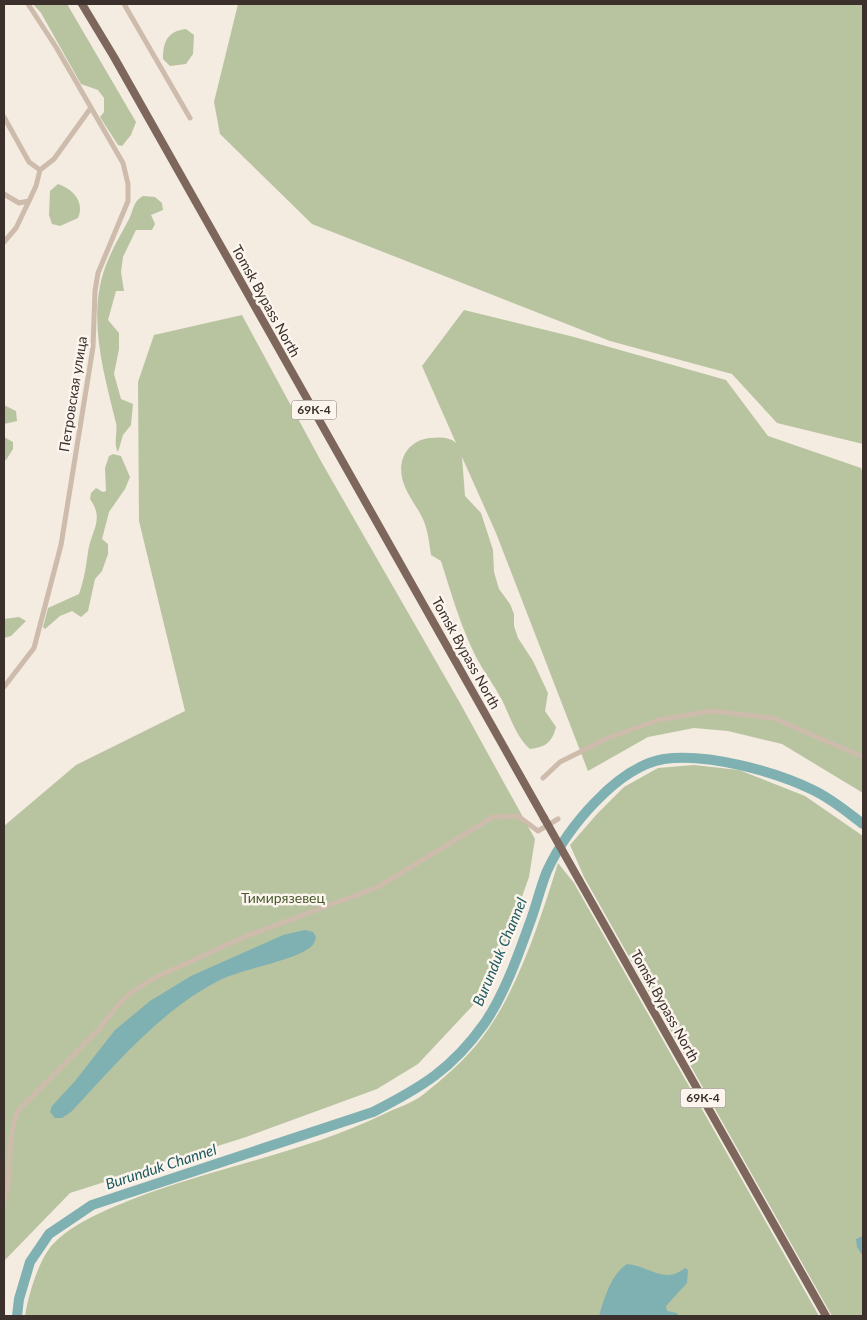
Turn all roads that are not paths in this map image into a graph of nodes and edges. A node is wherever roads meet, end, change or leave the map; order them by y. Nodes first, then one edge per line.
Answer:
1 (28, 4) edge
2 (82, 4) edge
3 (124, 4) edge
4 (90, 109) junction
5 (4, 117) edge
6 (190, 118) dead end
7 (40, 170) junction
8 (4, 194) edge
9 (29, 201) junction
10 (4, 242) edge
11 (4, 687) edge
12 (863, 757) edge
13 (543, 778) dead end
14 (558, 819) dead end
15 (4, 1202) edge
16 (826, 1316) edge

1 - 4 street, Петровская улица
2 - 16 main road, Tomsk Bypass North / 69К-4, bridge
3 - 6 street
4 - 7 street
4 - 11 street, Петровская улица
5 - 7 street
7 - 9 street
8 - 9 street
9 - 10 street
12 - 13 street
14 - 15 street

